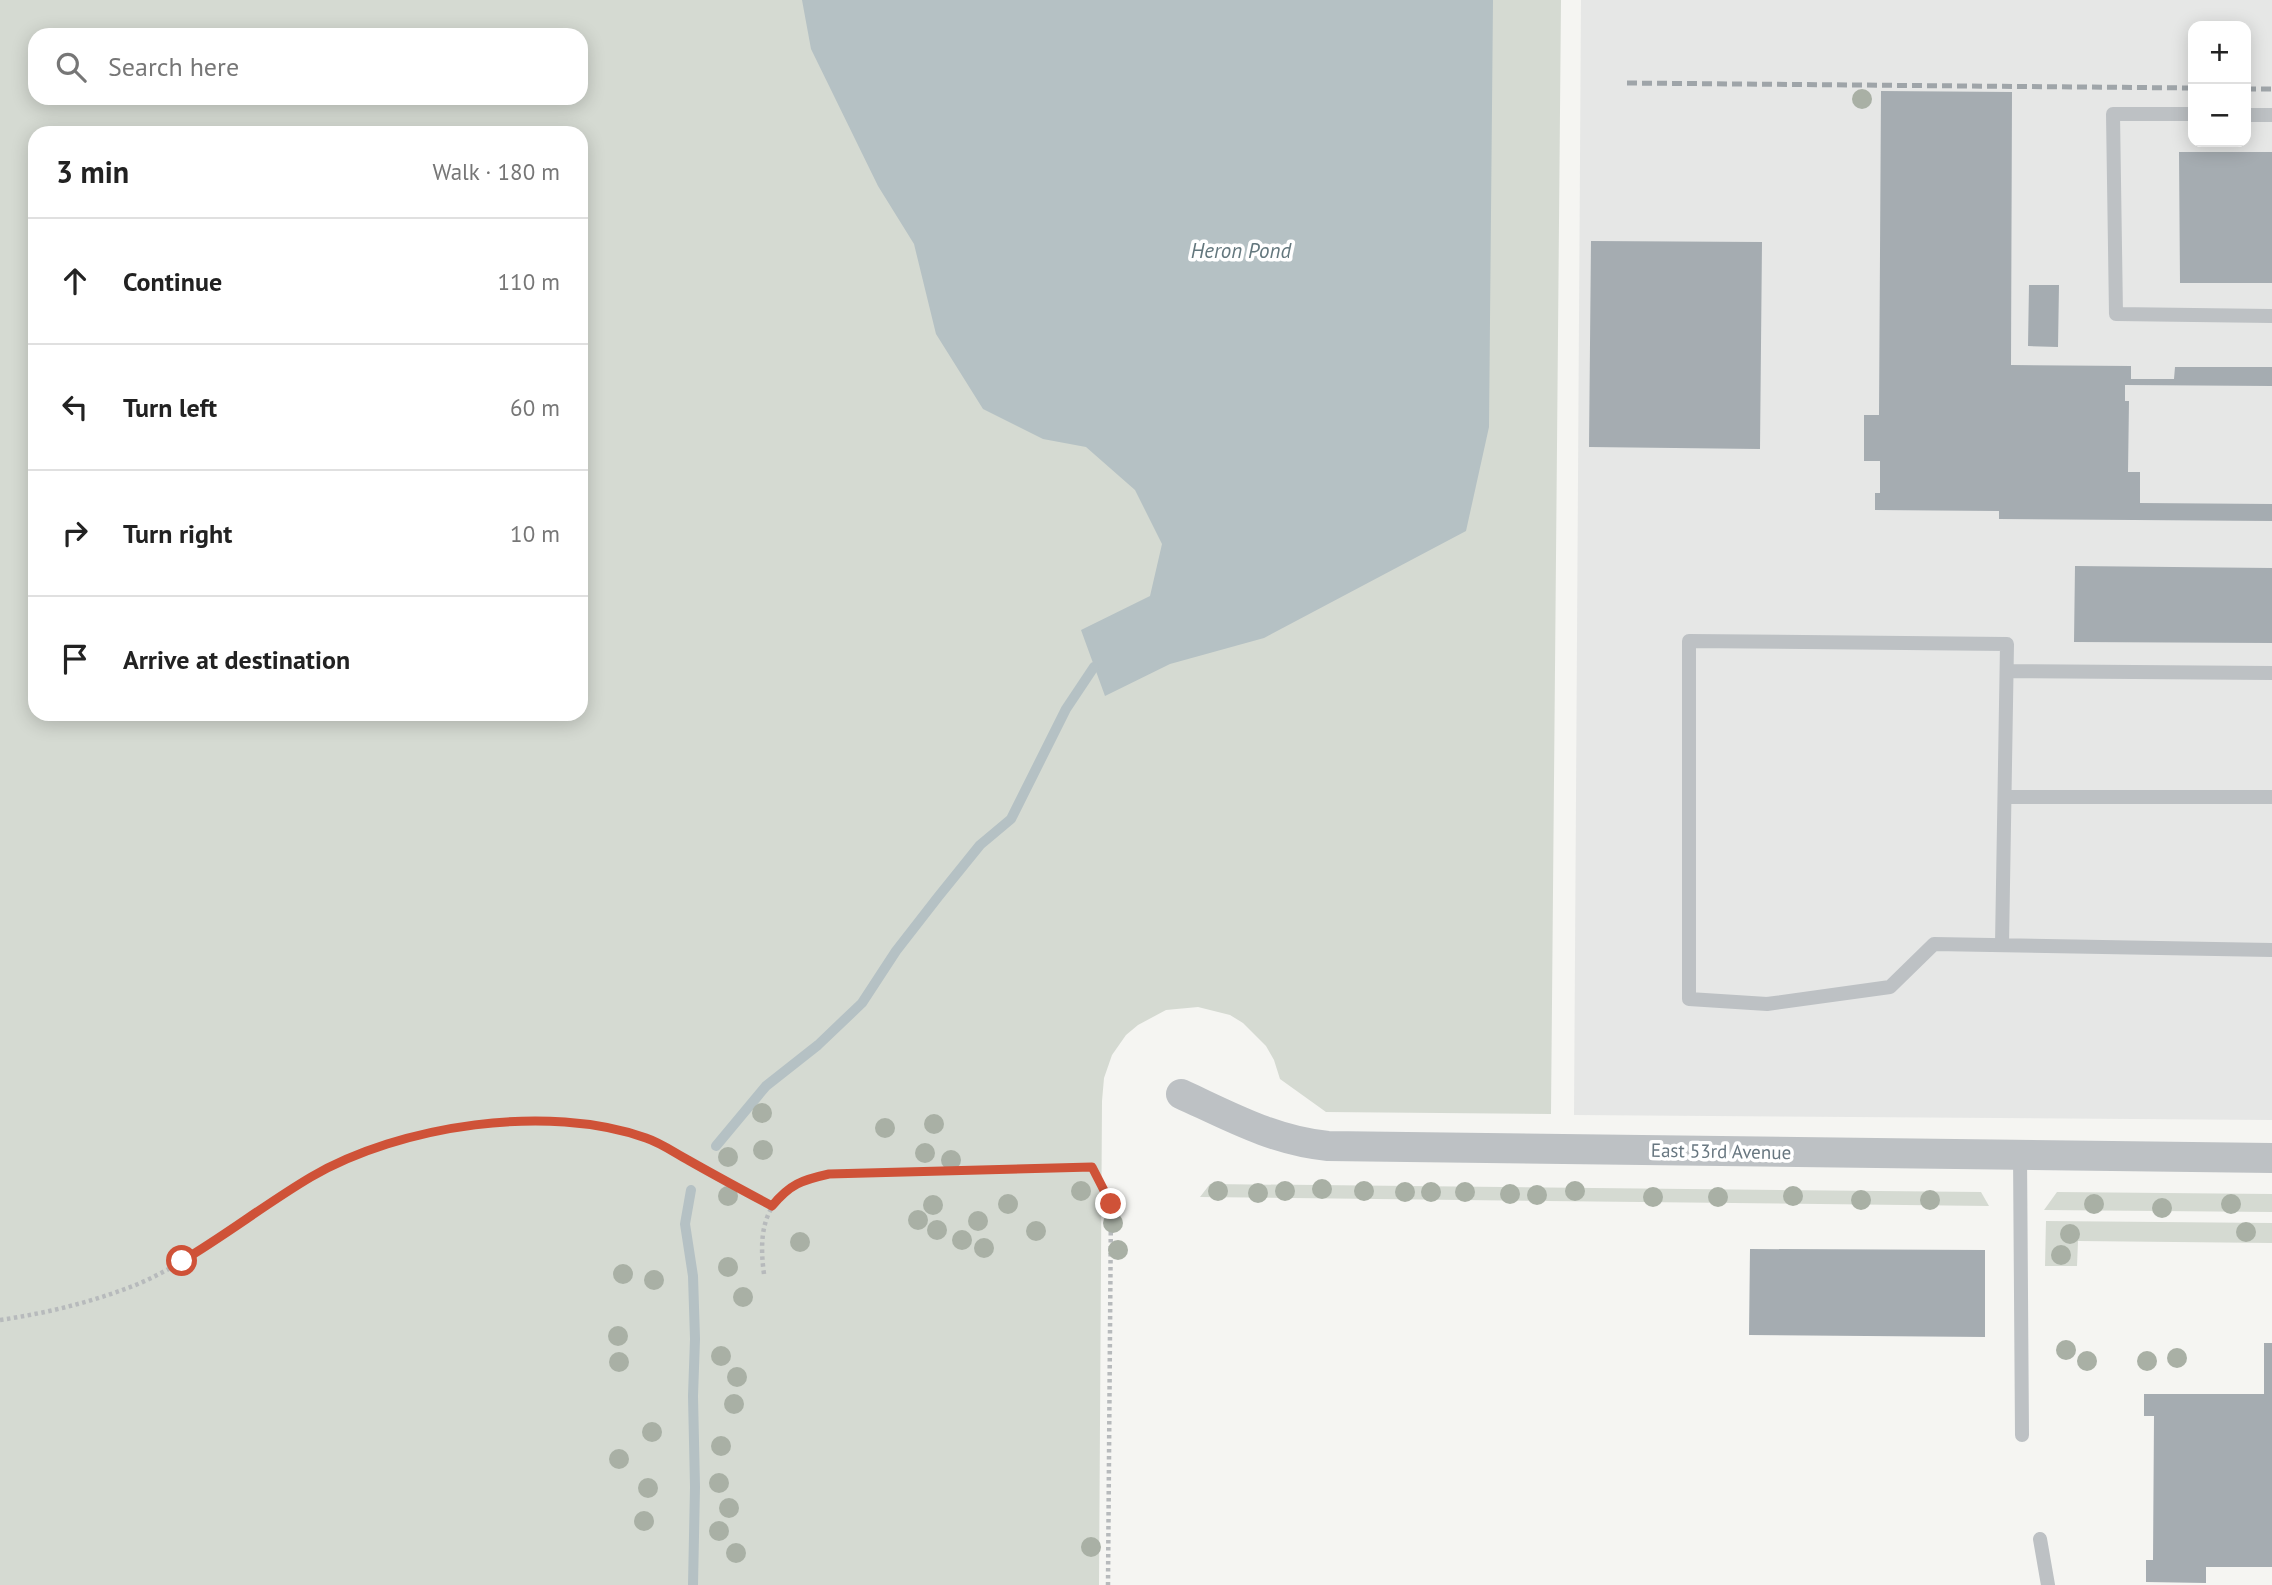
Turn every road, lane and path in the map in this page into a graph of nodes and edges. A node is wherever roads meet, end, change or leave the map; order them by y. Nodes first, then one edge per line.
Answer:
1 (2188, 114) edge
2 (2251, 115) edge
3 (2272, 115) edge
4 (2272, 316) edge
5 (2007, 671) junction
6 (2272, 673) edge
7 (2005, 797) junction
8 (2272, 797) edge
9 (2002, 945) junction
10 (2272, 950) edge
11 (1181, 1094) dead end
12 (2020, 1154) junction
13 (2272, 1158) edge
14 (772, 1206) junction
15 (764, 1274) dead end
16 (0, 1320) edge
17 (2022, 1435) dead end
18 (2039, 1539) dead end
19 (1108, 1585) edge
20 (2048, 1585) edge

1 - 4 lane
2 - 3 lane
5 - 6 lane
5 - 7 lane
5 - 9 lane
7 - 8 lane
7 - 9 lane
9 - 10 lane
11 - 12 street, East 53rd Avenue
12 - 13 street, East 53rd Avenue
12 - 17 lane
14 - 15 path
14 - 16 path
14 - 19 path
18 - 20 lane

